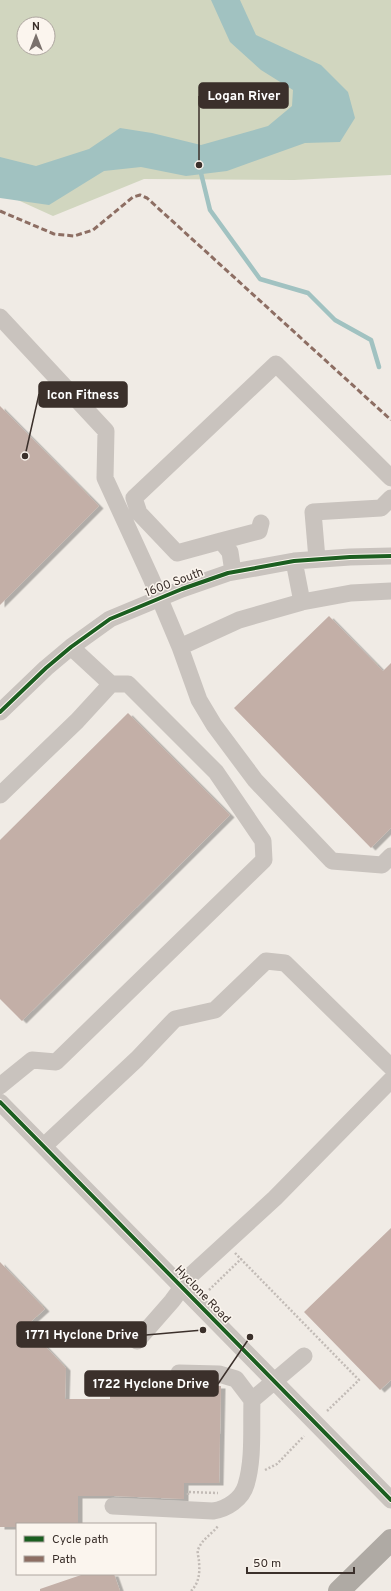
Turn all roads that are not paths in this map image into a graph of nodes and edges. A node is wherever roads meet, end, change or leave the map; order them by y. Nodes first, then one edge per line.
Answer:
1 (0, 317) edge
2 (391, 478) edge
3 (391, 498) edge
4 (261, 523) dead end
5 (221, 541) junction
6 (391, 556) edge
7 (317, 559) junction
8 (294, 561) junction
9 (233, 572) junction
10 (391, 591) edge
11 (159, 598) junction
12 (302, 602) junction
13 (71, 647) junction
14 (180, 647) junction
15 (111, 684) junction
16 (0, 712) edge
17 (0, 795) edge
18 (391, 856) edge
19 (391, 1067) edge
20 (391, 1080) edge
21 (0, 1086) edge
22 (0, 1102) edge
23 (44, 1146) junction
24 (182, 1286) junction
25 (138, 1341) dead end
26 (304, 1356) dead end
27 (179, 1373) dead end
28 (275, 1382) junction
29 (252, 1400) junction
30 (391, 1500) edge
31 (113, 1506) dead end
32 (391, 1540) edge
33 (339, 1591) edge

1 - 11 street
2 - 5 street
3 - 7 street
4 - 5 street
5 - 9 street
6 - 7 street, 1600 South
7 - 8 street, 1600 South
8 - 9 street, 1600 South
8 - 12 street
9 - 11 street, 1600 South
10 - 12 street
11 - 13 street, 1600 South
11 - 14 street
12 - 14 street
13 - 15 street
13 - 16 street, 1600 South
14 - 18 street
15 - 17 street
15 - 21 street
19 - 23 street
20 - 24 street
22 - 23 street, Hyclone Road
23 - 24 street, Hyclone Road
24 - 25 street
24 - 28 street, Hyclone Road
26 - 28 street
27 - 29 street
28 - 29 street
28 - 30 street, Hyclone Road
29 - 31 street
32 - 33 highway

